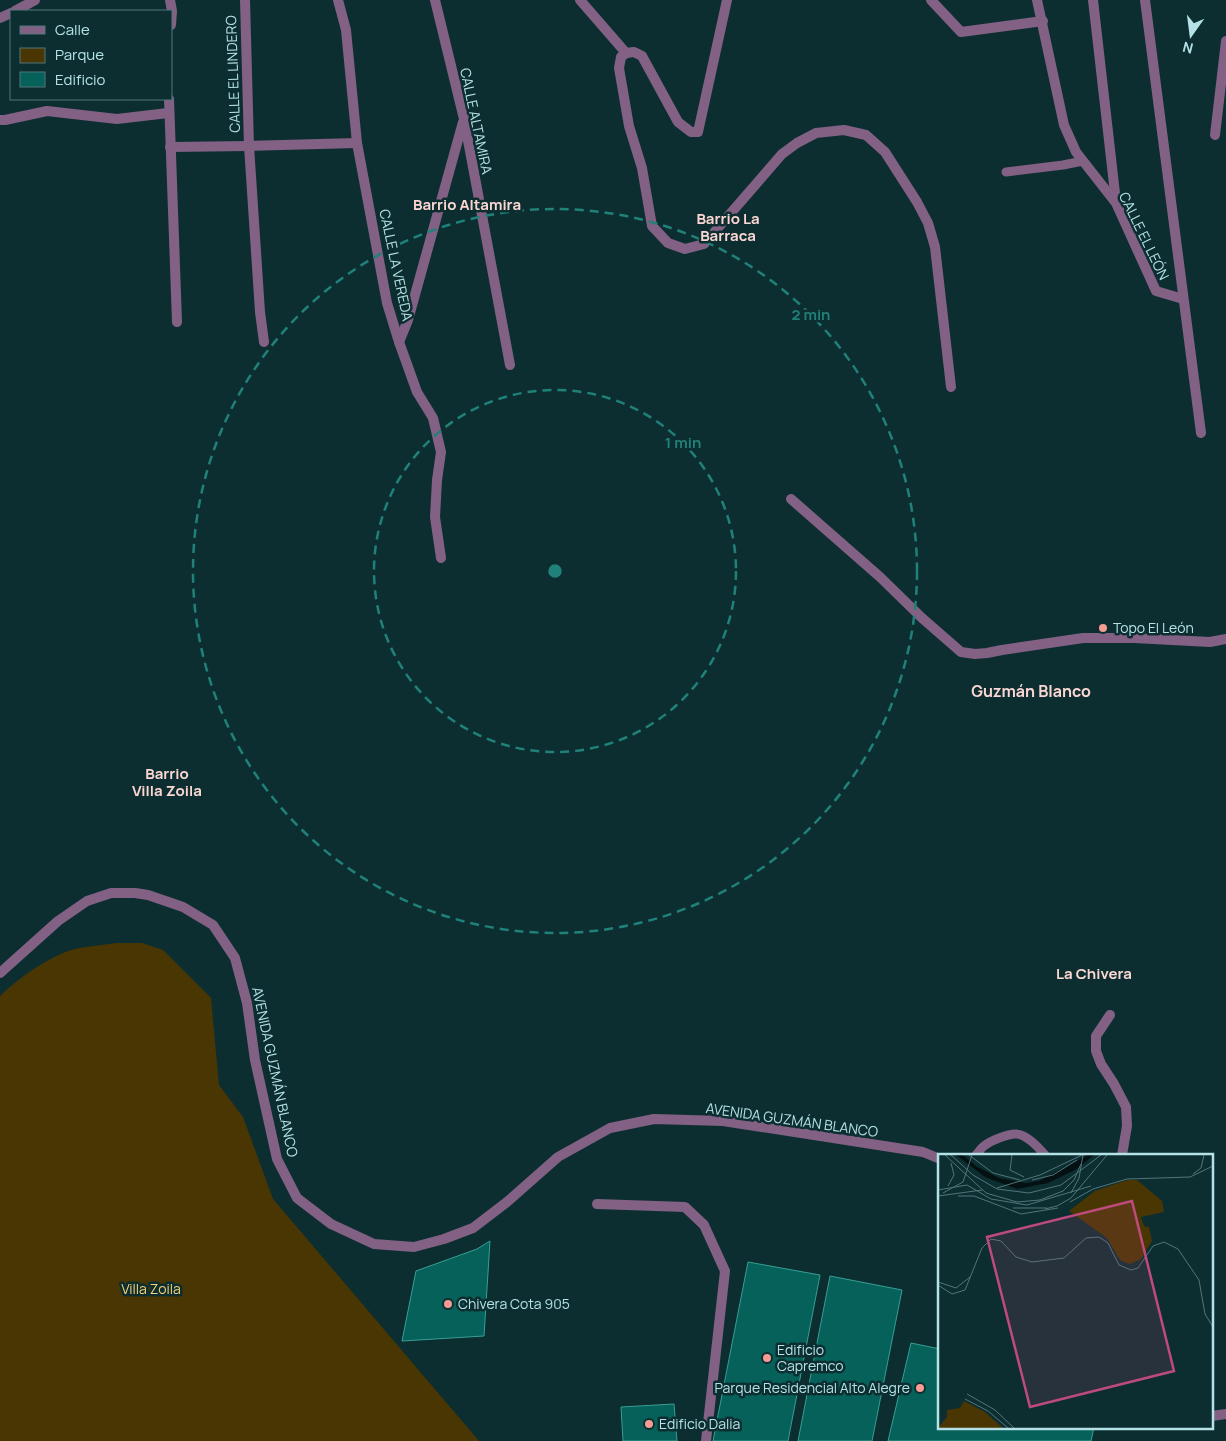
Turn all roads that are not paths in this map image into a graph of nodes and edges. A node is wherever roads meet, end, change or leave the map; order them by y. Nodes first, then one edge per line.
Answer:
1 (35, 0) edge
2 (245, 0) edge
3 (338, 0) edge
4 (435, 0) edge
5 (580, 0) edge
6 (727, 0) edge
7 (931, 0) edge
8 (1037, 0) edge
9 (1093, 0) edge
10 (1146, 0) edge
11 (17, 10) edge
12 (1043, 20) junction
13 (1226, 41) edge
14 (626, 53) junction
15 (169, 100) edge
16 (168, 113) junction
17 (464, 119) junction
18 (0, 120) edge
19 (1216, 135) dead end
20 (357, 143) junction
21 (249, 146) junction
22 (170, 147) junction
23 (1083, 161) junction
24 (1006, 172) dead end
25 (1116, 203) junction
26 (1184, 299) junction
27 (177, 322) dead end
28 (264, 342) dead end
29 (399, 342) junction
30 (510, 366) dead end
31 (951, 387) dead end
32 (1201, 433) dead end
33 (791, 499) dead end
34 (442, 558) dead end
35 (1226, 639) edge
36 (0, 973) edge
37 (1110, 1015) dead end
38 (977, 1154) edge
39 (1044, 1154) edge
40 (1122, 1154) edge
41 (938, 1157) edge
42 (597, 1204) dead end
43 (706, 1441) edge

1 - 11 street
2 - 21 street, CALLE EL LINDERO
3 - 20 street, CALLE LA VEREDA
4 - 17 street, CALLE ALTAMIRA
5 - 14 street
6 - 14 street
7 - 12 street
8 - 12 street, CALLE EL LEÓN
9 - 25 street
10 - 26 street
12 - 23 street, CALLE EL LEÓN
13 - 19 street
14 - 31 street
15 - 16 street
16 - 18 street
16 - 22 street
17 - 29 street
17 - 30 street, CALLE ALTAMIRA
20 - 21 street
20 - 29 street, CALLE LA VEREDA
21 - 22 street
21 - 28 street, CALLE EL LINDERO
22 - 27 street
23 - 24 lane
23 - 25 street, CALLE EL LEÓN
25 - 26 street, CALLE EL LEÓN
26 - 32 street
29 - 34 street, CALLE LA VEREDA
33 - 35 street
36 - 41 street, AVENIDA GUZMÁN BLANCO
37 - 40 street
38 - 39 lane
42 - 43 street

